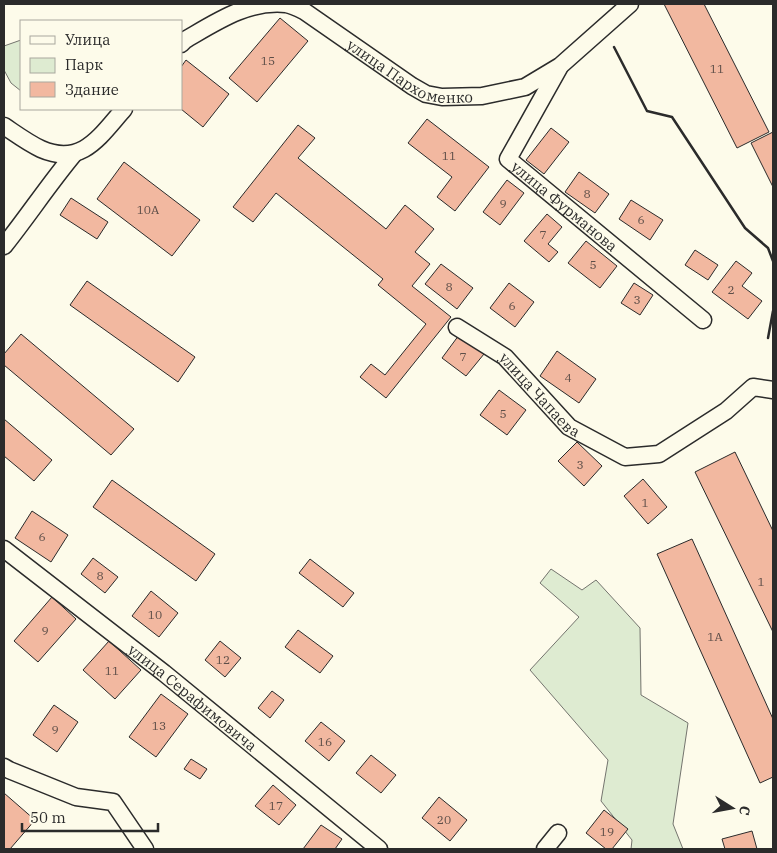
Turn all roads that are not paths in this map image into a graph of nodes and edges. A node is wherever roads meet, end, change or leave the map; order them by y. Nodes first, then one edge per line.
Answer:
1 (630, 4) edge
2 (182, 43) edge
3 (560, 66) junction
4 (123, 110) edge
5 (4, 126) edge
6 (59, 162) junction
7 (4, 246) edge
8 (703, 320) dead end
9 (457, 327) dead end
10 (773, 390) edge
11 (4, 549) edge
12 (4, 767) edge
13 (558, 833) dead end
14 (145, 849) edge
15 (379, 849) edge
16 (545, 849) edge

1 - 3 street, улица Пархоменко
2 - 3 street, улица Пархоменко
3 - 8 street, улица Фурманова
4 - 6 street
5 - 6 street
6 - 7 street
9 - 10 street, улица Чапаева
11 - 15 street, улица Серафимовича
12 - 14 street
13 - 16 street

